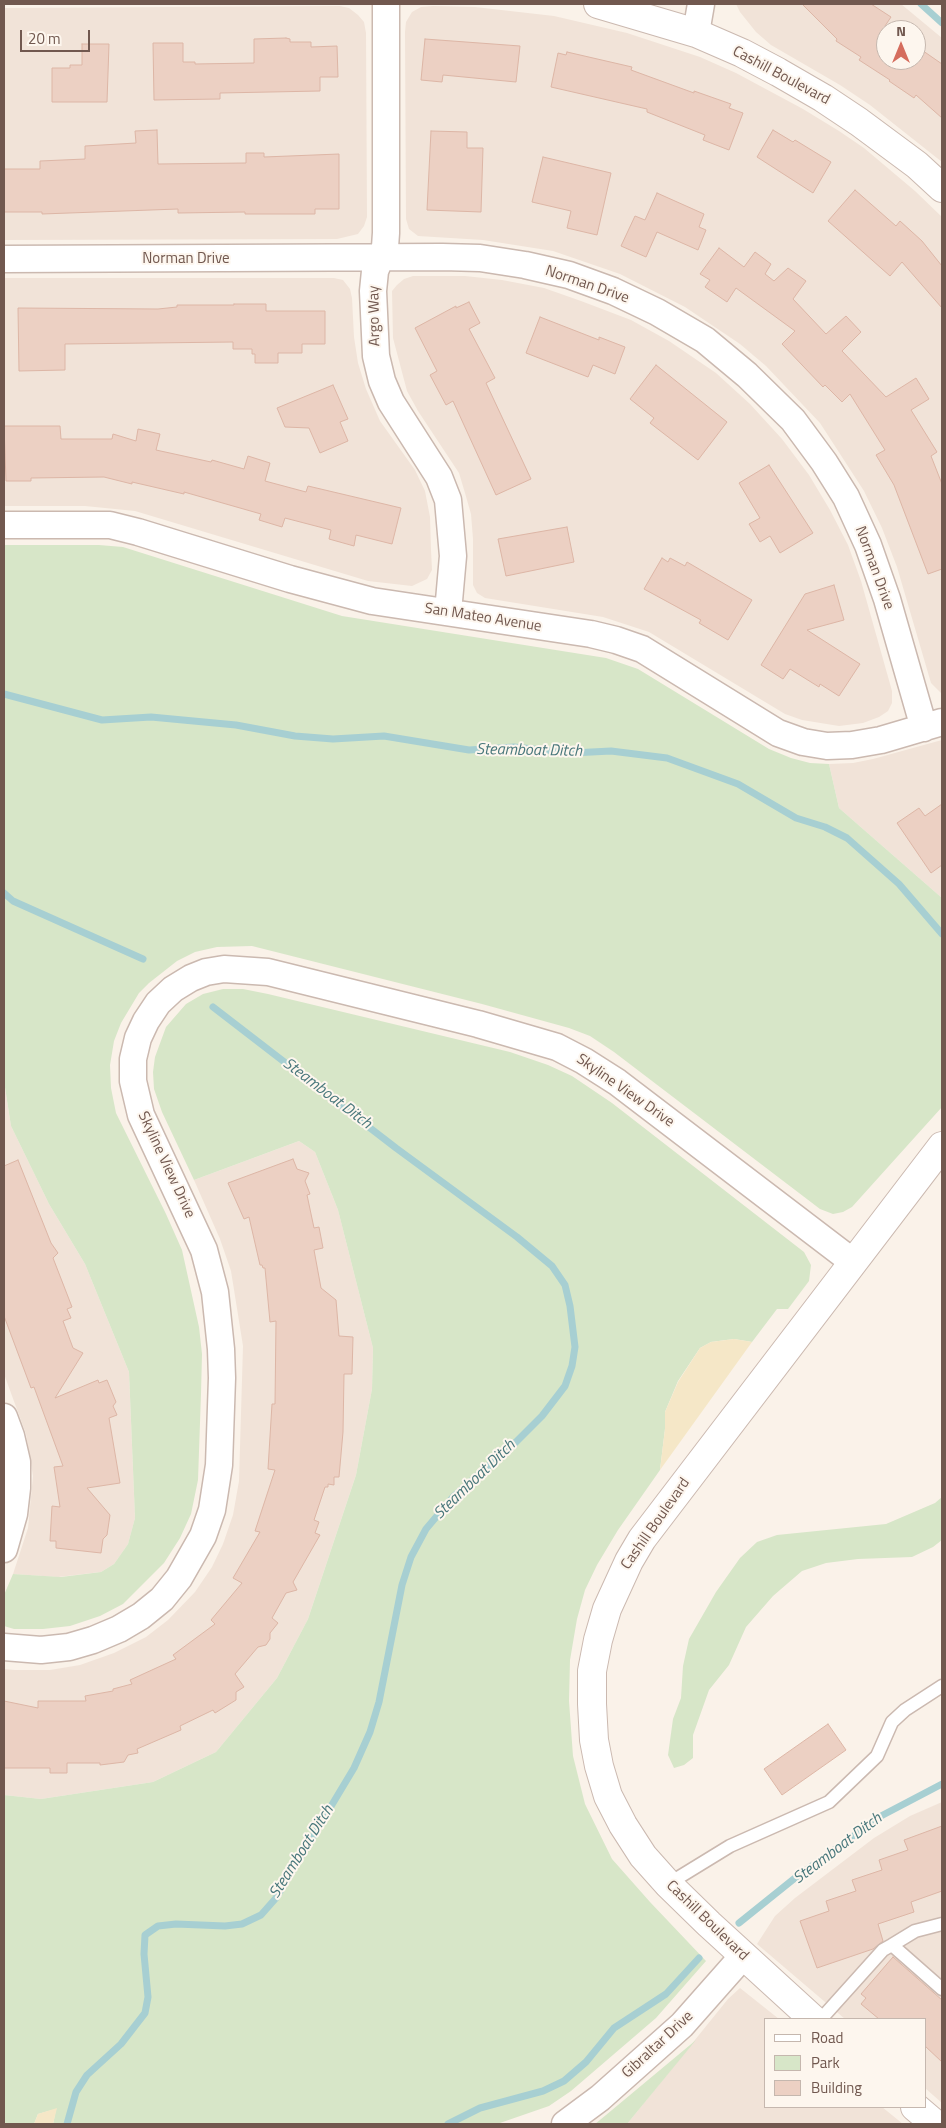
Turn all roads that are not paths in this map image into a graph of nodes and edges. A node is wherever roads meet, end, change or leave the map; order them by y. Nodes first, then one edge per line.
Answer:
1 (386, 4) edge
2 (598, 4) edge
3 (701, 4) edge
4 (696, 33) junction
5 (942, 188) edge
6 (381, 257) junction
7 (4, 259) edge
8 (4, 525) edge
9 (448, 612) junction
10 (933, 725) edge
11 (942, 1146) edge
12 (853, 1262) junction
13 (4, 1417) edge
14 (4, 1549) edge
15 (4, 1647) edge
16 (942, 1686) edge
17 (668, 1884) junction
18 (942, 1924) edge
19 (892, 1945) junction
20 (743, 1956) junction
21 (942, 1989) edge
22 (812, 2018) edge
23 (822, 2018) edge
24 (916, 2108) edge
25 (565, 2124) edge
26 (935, 2124) edge

1 - 6 street, Argo Way
2 - 4 street, Cashill Boulevard
3 - 4 street
4 - 5 street, Cashill Boulevard
6 - 7 street, Norman Drive
6 - 9 street, Argo Way
6 - 10 street, Norman Drive
8 - 9 street, San Mateo Avenue
9 - 10 street, San Mateo Avenue
11 - 12 street, Cashill Boulevard
12 - 15 street, Skyline View Drive
12 - 17 street, Cashill Boulevard
13 - 14 street
16 - 17 lane
17 - 20 street, Cashill Boulevard
18 - 19 lane
19 - 21 lane
19 - 23 lane
20 - 22 street, Cashill Boulevard
20 - 25 street, Gibraltar Drive
24 - 26 street

